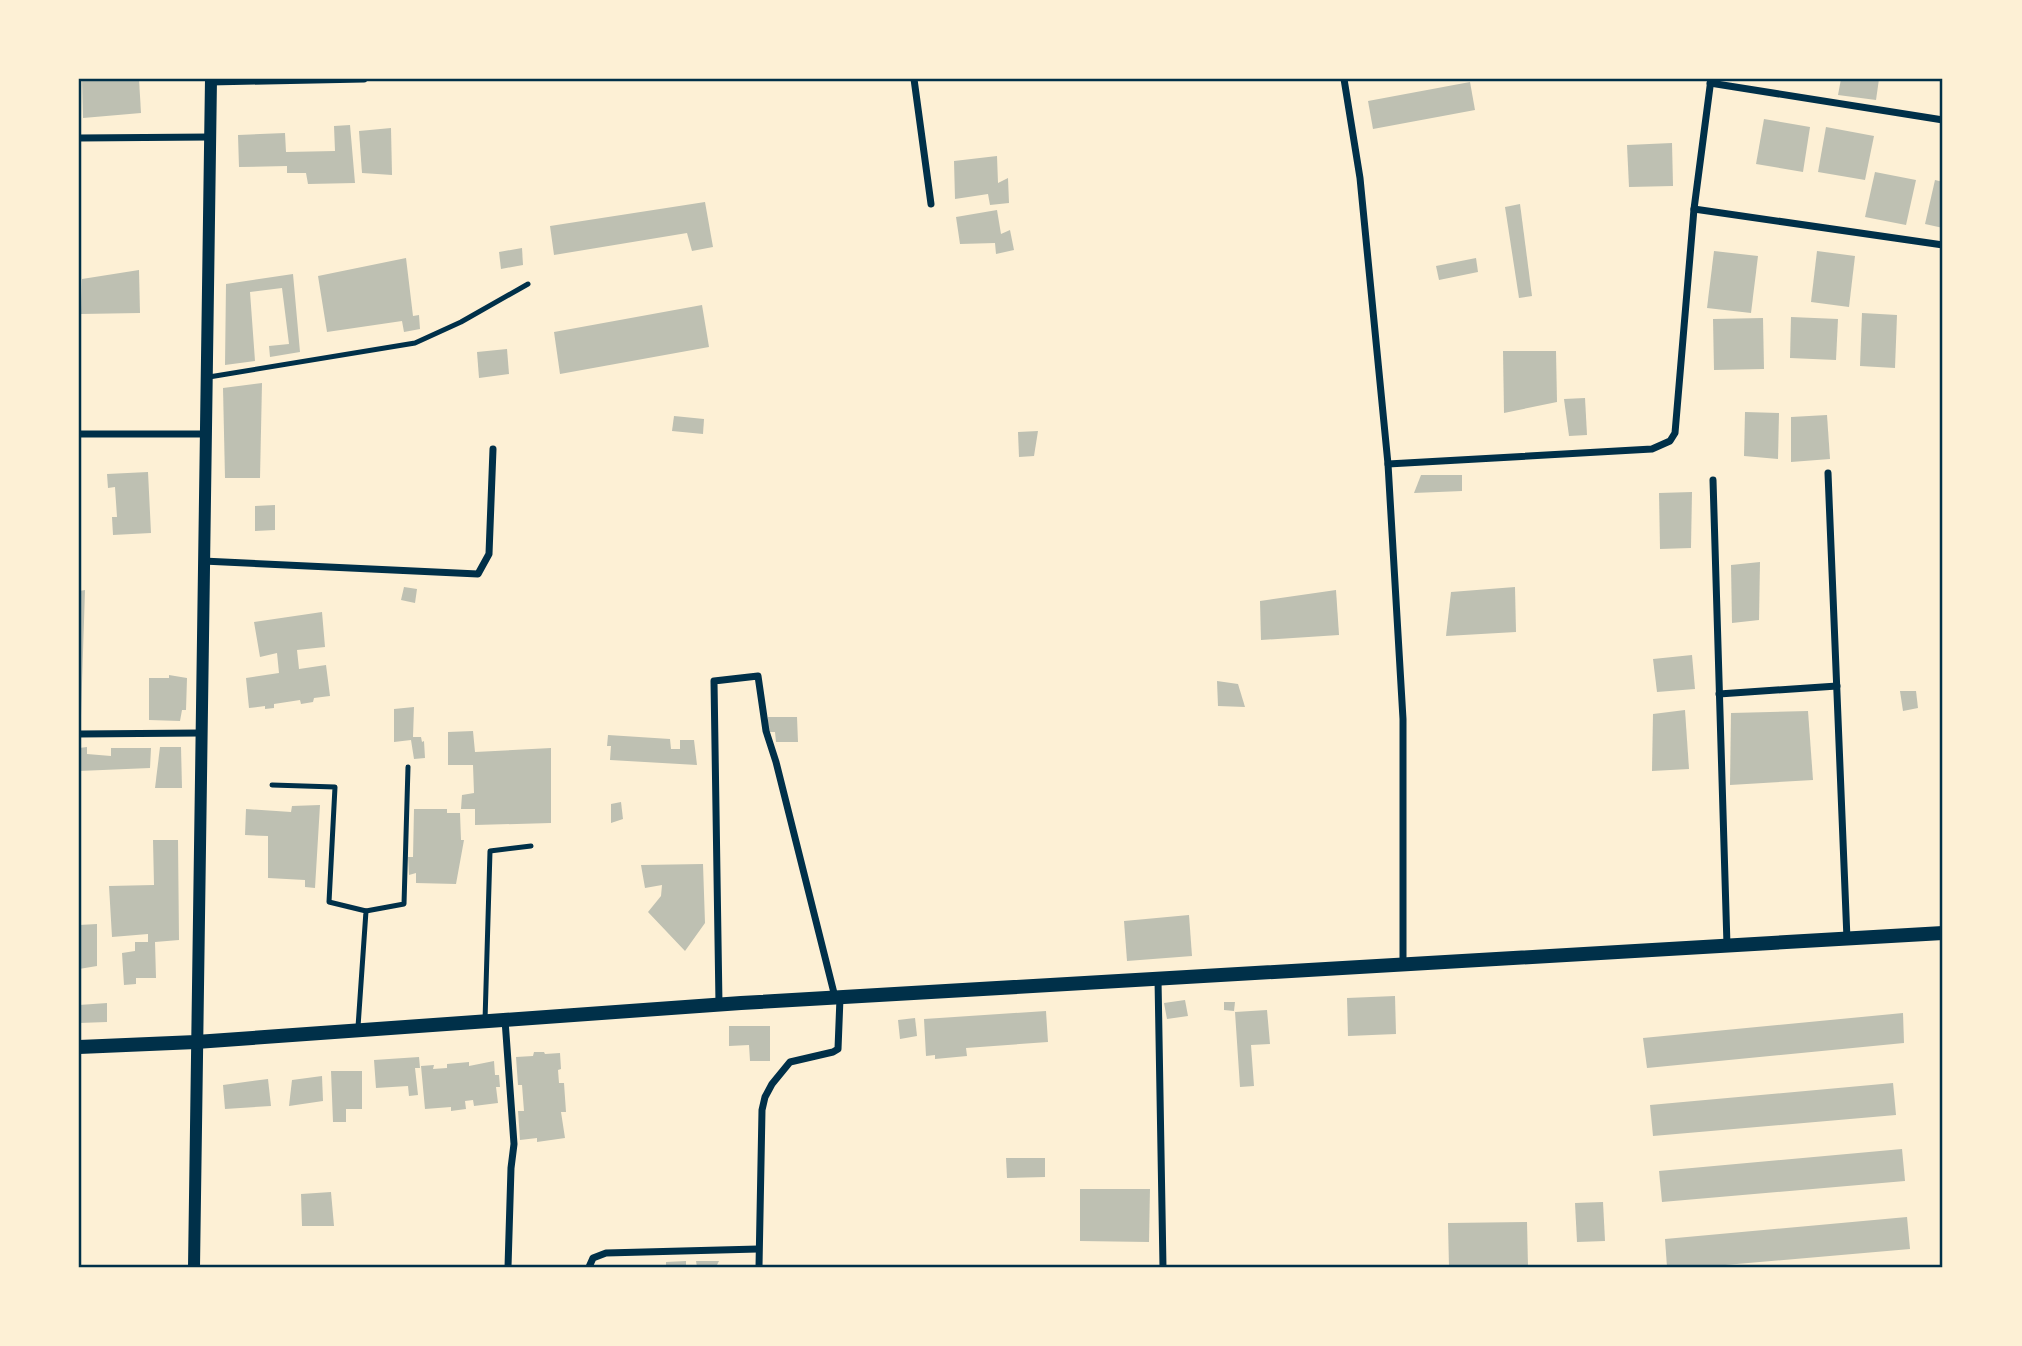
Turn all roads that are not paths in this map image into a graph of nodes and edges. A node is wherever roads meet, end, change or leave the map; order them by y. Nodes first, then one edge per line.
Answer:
1 (364, 79) edge
2 (914, 79) edge
3 (1344, 79) edge
4 (211, 80) edge
5 (1710, 81) edge
6 (1943, 120) edge
7 (210, 137) junction
8 (79, 138) edge
9 (931, 204) dead end
10 (1694, 209) junction
11 (1943, 245) edge
12 (528, 284) dead end
13 (205, 378) junction
14 (79, 434) edge
15 (205, 434) junction
16 (493, 449) dead end
17 (1388, 464) junction
18 (1828, 473) dead end
19 (1713, 480) dead end
20 (203, 561) junction
21 (1837, 685) junction
22 (1719, 694) junction
23 (200, 733) junction
24 (79, 734) edge
25 (408, 767) dead end
26 (272, 785) dead end
27 (531, 846) dead end
28 (366, 911) junction
29 (1943, 933) edge
30 (1847, 940) junction
31 (1727, 946) junction
32 (1403, 965) junction
33 (1158, 979) junction
34 (837, 997) junction
35 (719, 1004) junction
36 (505, 1020) junction
37 (485, 1021) junction
38 (357, 1030) junction
39 (196, 1042) junction
40 (79, 1047) edge
41 (758, 1249) junction
42 (194, 1267) edge
43 (508, 1267) edge
44 (589, 1267) edge
45 (759, 1267) edge
46 (1163, 1267) edge

1 - 4 street
2 - 9 street
3 - 17 street
4 - 7 street
5 - 6 street
5 - 10 street
7 - 8 street
7 - 13 street
10 - 11 street
10 - 17 street
12 - 13 lane
13 - 15 street
14 - 15 street
15 - 20 street
16 - 20 street
17 - 32 street
18 - 21 street
19 - 22 street
20 - 23 street
21 - 22 street
21 - 30 street
22 - 31 street
23 - 24 street
23 - 39 street
25 - 28 lane
26 - 28 lane
27 - 37 lane
28 - 38 lane
29 - 30 main road
30 - 31 main road
31 - 32 main road
32 - 33 main road
33 - 34 main road
33 - 46 street
34 - 35 main road
34 - 35 street
34 - 41 street
35 - 36 main road
36 - 37 main road
36 - 43 street
37 - 38 main road
38 - 39 main road
39 - 40 main road
39 - 42 street
41 - 44 street
41 - 45 street

